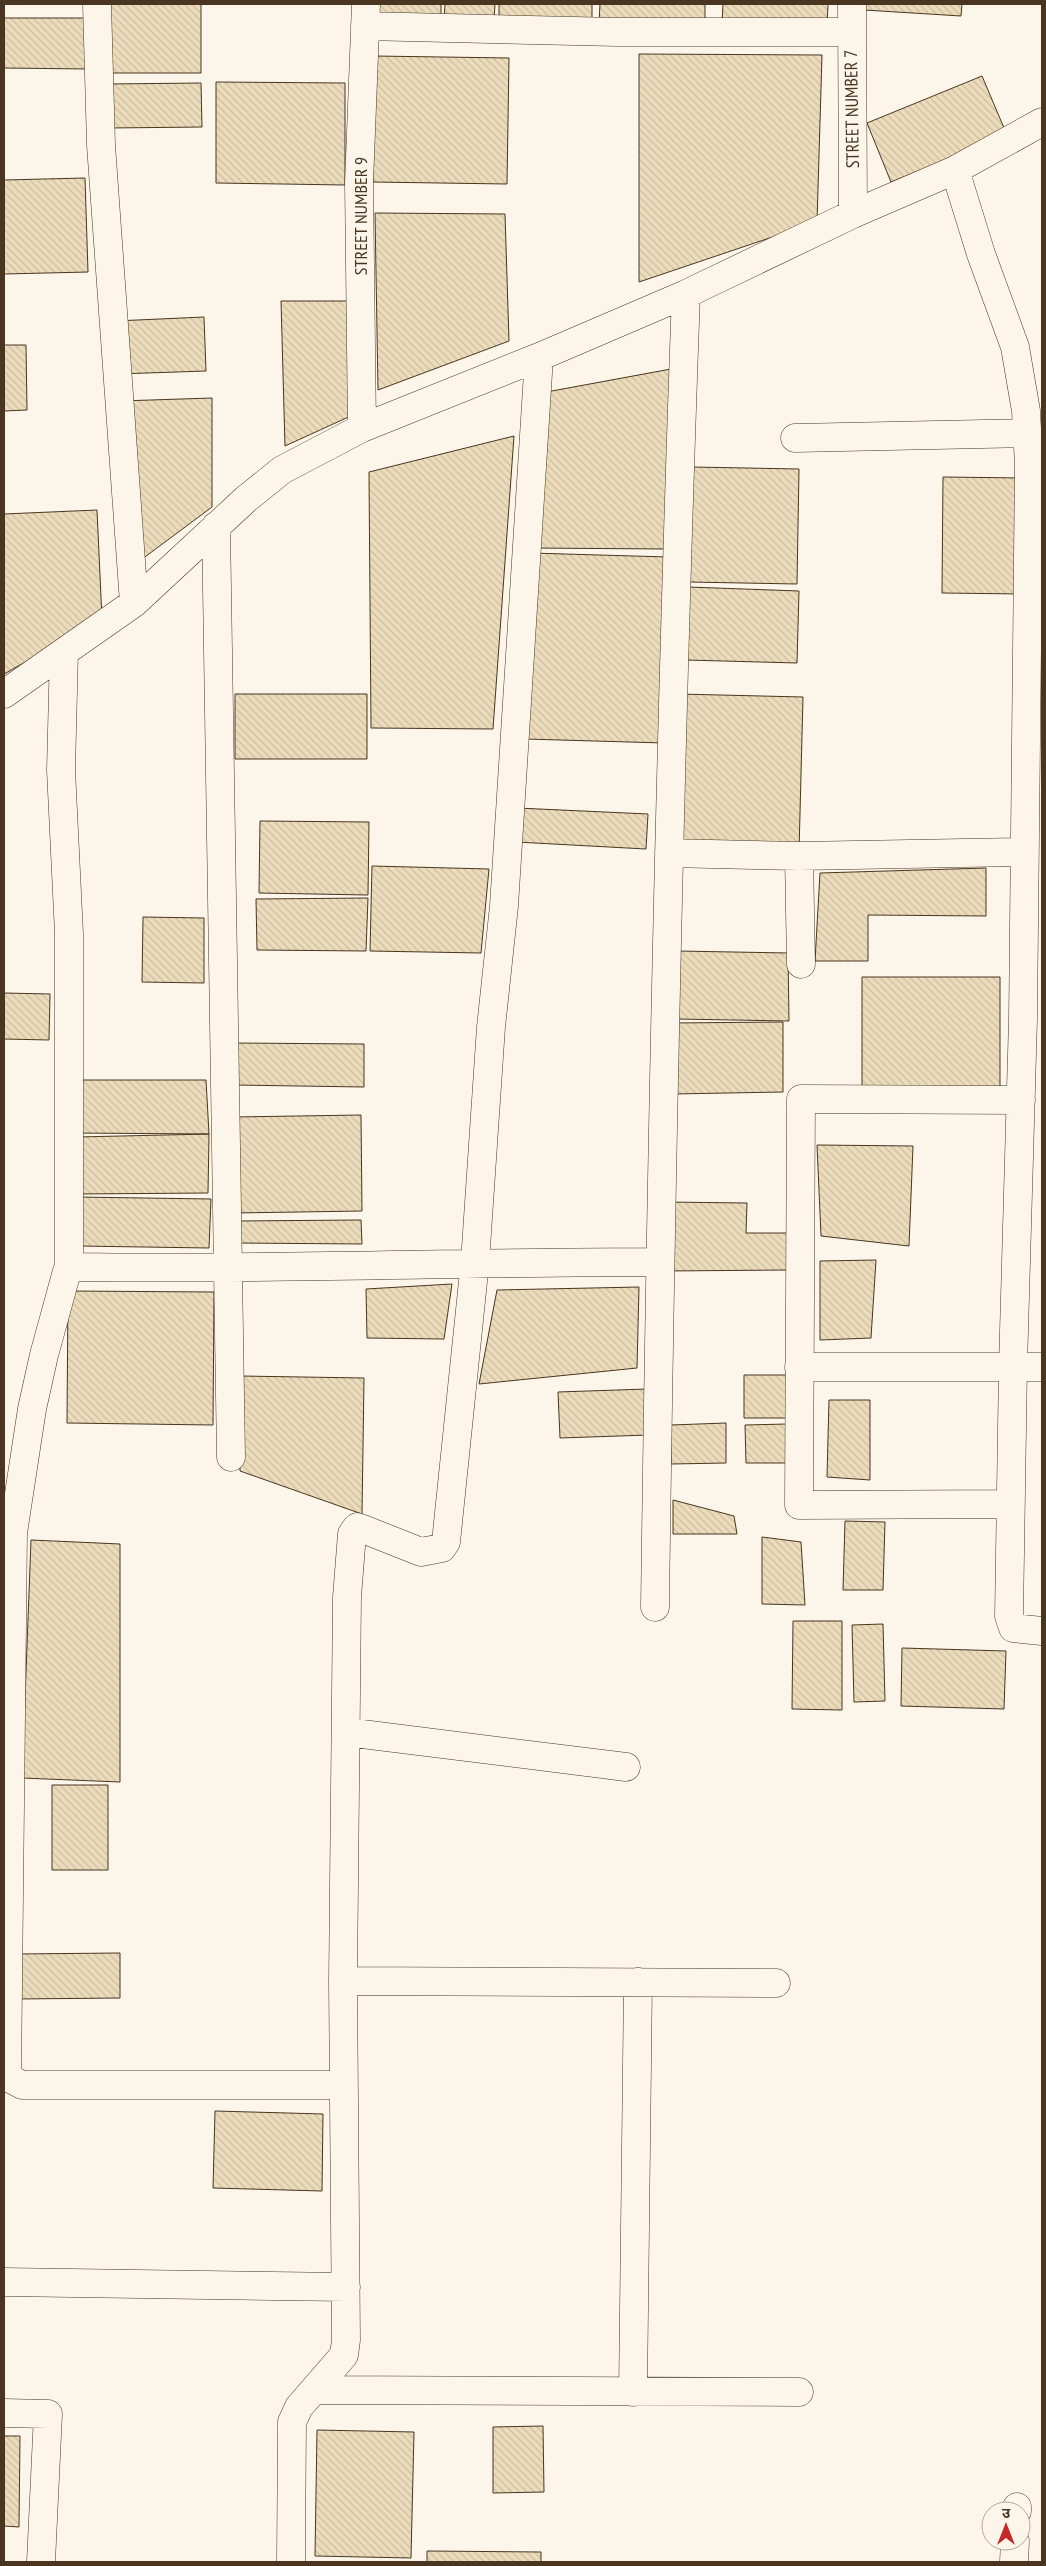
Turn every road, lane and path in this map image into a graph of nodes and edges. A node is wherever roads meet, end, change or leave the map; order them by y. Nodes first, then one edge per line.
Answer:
1 (97, 4) edge
2 (852, 4) edge
3 (365, 15) edge
4 (851, 32) junction
5 (1042, 122) edge
6 (955, 170) junction
7 (853, 214) junction
8 (686, 294) junction
9 (539, 357) junction
10 (362, 428) junction
11 (1027, 433) junction
12 (796, 438) dead end
13 (216, 526) junction
14 (134, 603) junction
15 (64, 652) junction
16 (4, 694) edge
17 (1034, 726) edge
18 (1024, 852) junction
19 (669, 853) junction
20 (799, 856) junction
21 (801, 964) dead end
22 (1033, 1019) edge
23 (1021, 1100) junction
24 (475, 1262) junction
25 (660, 1262) junction
26 (229, 1269) junction
27 (69, 1270) junction
28 (1013, 1366) junction
29 (799, 1367) junction
30 (1042, 1368) edge
31 (231, 1457) dead end
32 (1010, 1504) junction
33 (655, 1607) dead end
34 (1042, 1631) edge
35 (346, 1732) junction
36 (626, 1767) dead end
37 (343, 1980) junction
38 (638, 1982) junction
39 (776, 1983) dead end
40 (343, 2085) junction
41 (4, 2282) edge
42 (346, 2287) junction
43 (314, 2390) junction
44 (633, 2392) junction
45 (799, 2392) dead end
46 (4, 2413) edge
47 (41, 2562) edge
48 (292, 2562) edge

1 - 14 street
2 - 4 street, STREET NUMBER 7
3 - 4 street
3 - 10 street, STREET NUMBER 9
4 - 7 street, STREET NUMBER 7
5 - 6 street
6 - 7 street
6 - 11 street
7 - 8 street
8 - 9 street
8 - 19 street
9 - 10 street
9 - 24 street
10 - 13 street
11 - 12 street
11 - 17 street
13 - 14 street
13 - 26 street
14 - 15 street
15 - 16 street
15 - 27 street
17 - 18 street
18 - 20 street
18 - 22 street
19 - 20 street
19 - 25 street
20 - 21 street
22 - 23 street
23 - 28 street
23 - 29 street
24 - 25 street
24 - 26 street
24 - 35 street
25 - 33 street
26 - 27 street
26 - 31 street
27 - 40 street
28 - 29 street
28 - 30 street
28 - 32 street
29 - 32 street
32 - 34 street
35 - 36 street
35 - 37 street
37 - 38 street
37 - 40 street
38 - 39 street
38 - 44 street
40 - 42 street
41 - 42 street
42 - 43 street
43 - 44 street
43 - 48 street
44 - 45 street
46 - 47 street

